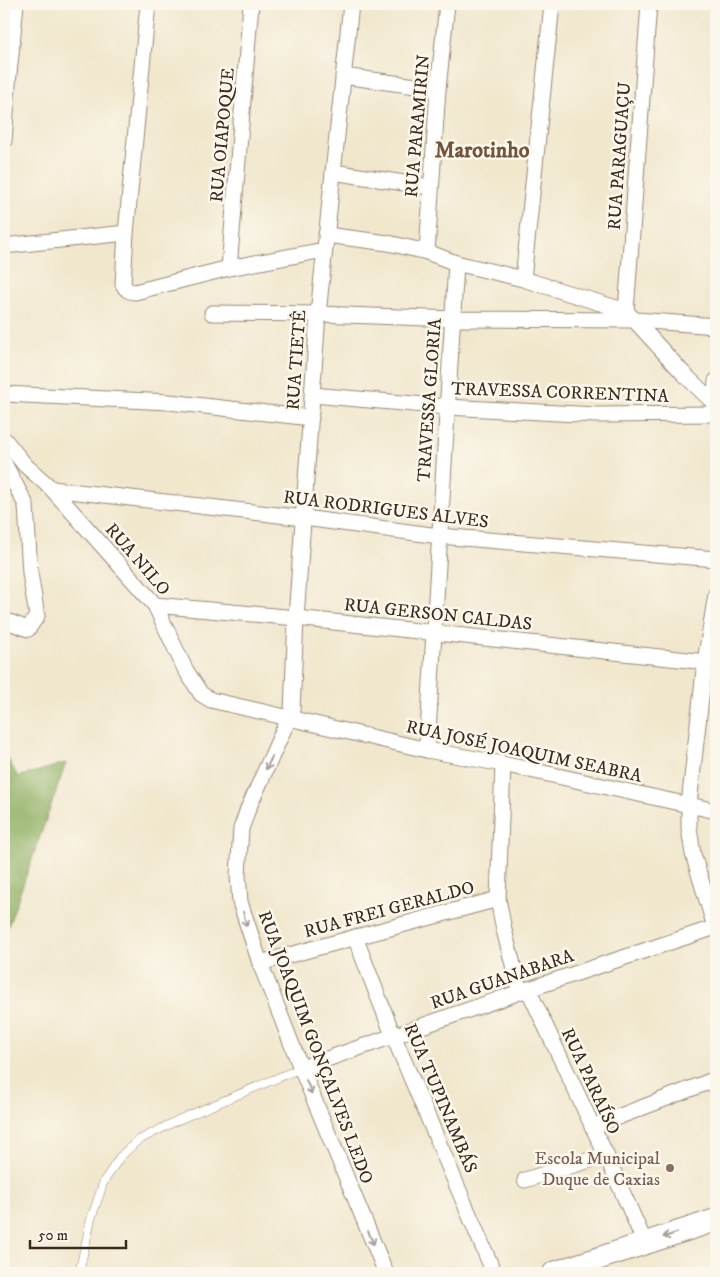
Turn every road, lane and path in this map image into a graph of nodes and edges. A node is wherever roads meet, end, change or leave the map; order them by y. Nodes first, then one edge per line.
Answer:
1 (16, 4) edge
2 (148, 4) edge
3 (251, 4) edge
4 (351, 4) edge
5 (447, 4) edge
6 (552, 4) edge
7 (649, 4) edge
8 (343, 76) junction
9 (438, 89) junction
10 (4, 142) edge
11 (333, 172) junction
12 (430, 187) junction
13 (126, 233) junction
14 (325, 242) junction
15 (4, 246) edge
16 (427, 252) junction
17 (456, 263) junction
18 (229, 268) junction
19 (523, 279) junction
20 (212, 313) dead end
21 (318, 314) junction
22 (631, 315) junction
23 (454, 319) junction
24 (716, 326) edge
25 (716, 381) edge
26 (4, 394) edge
27 (313, 395) junction
28 (448, 407) junction
29 (715, 408) edge
30 (310, 418) junction
31 (4, 439) edge
32 (4, 463) edge
33 (52, 489) junction
34 (304, 518) junction
35 (439, 536) junction
36 (716, 559) edge
37 (716, 594) edge
38 (155, 605) junction
39 (296, 618) junction
40 (4, 620) edge
41 (434, 633) junction
42 (711, 662) edge
43 (289, 719) junction
44 (323, 727) joint
45 (427, 750) junction
46 (503, 764) junction
47 (689, 804) junction
48 (716, 811) edge
49 (498, 899) junction
50 (716, 928) edge
51 (355, 937) junction
52 (260, 963) junction
53 (524, 991) junction
54 (393, 1035) junction
55 (301, 1068) junction
56 (716, 1079) edge
57 (592, 1127) junction
58 (606, 1155) junction
59 (525, 1180) dead end
60 (716, 1220) edge
61 (645, 1243) junction
62 (80, 1273) edge
63 (386, 1273) edge
64 (494, 1273) edge
65 (554, 1273) edge

1 - 10 street
2 - 13 street
3 - 18 street, RUA OIAPOQUE
4 - 8 street, RUA TIETÊ
5 - 9 street, RUA PARAMIRIN
6 - 19 street
7 - 22 street, RUA PARAGUAÇU
8 - 9 street
8 - 11 street, RUA TIETÊ
9 - 12 street, RUA PARAMIRIN
11 - 12 street
11 - 14 street, RUA TIETÊ
12 - 16 street, RUA PARAMIRIN
13 - 15 street
13 - 18 street
14 - 16 street
14 - 18 street
14 - 21 street, RUA TIETÊ
16 - 17 street
17 - 19 street
17 - 23 street, TRAVESSA GLORIA
19 - 22 street
20 - 21 street
21 - 23 street
21 - 27 street, RUA TIETÊ
22 - 23 street
22 - 24 street
22 - 29 street
23 - 28 street, TRAVESSA GLORIA
25 - 29 street
26 - 30 street
27 - 28 street, TRAVESSA CORRENTINA
27 - 30 street, RUA TIETÊ
28 - 29 street, TRAVESSA CORRENTINA
28 - 35 street, TRAVESSA GLORIA
30 - 34 street, RUA TIETÊ
31 - 33 street, RUA NILO
32 - 40 street
33 - 34 street, RUA RODRIGUES ALVES
33 - 38 street, RUA NILO
34 - 35 street, RUA RODRIGUES ALVES
34 - 39 street, RUA TIETÊ
35 - 36 street, RUA RODRIGUES ALVES
35 - 41 street, TRAVESSA GLORIA
37 - 42 street
38 - 39 street, RUA GERSON CALDAS
38 - 43 street, RUA NILO
39 - 41 street, RUA GERSON CALDAS
39 - 43 street, RUA TIETÊ
41 - 42 street, RUA GERSON CALDAS
41 - 45 street, TRAVESSA GLORIA
42 - 47 street
43 - 44 street, RUA NILO
43 -> 52 street, RUA JOAQUIM GONÇALVES LEDO
44 - 45 street, RUA JOSÉ JOAQUIM SEABRA
45 - 46 street, RUA JOSÉ JOAQUIM SEABRA
46 - 47 street, RUA JOSÉ JOAQUIM SEABRA
46 - 49 street, RUA PARAÍSO
47 - 48 street, RUA JOSÉ JOAQUIM SEABRA
47 - 50 street
49 - 51 street, RUA FREI GERALDO
49 - 53 street, RUA PARAÍSO
50 - 53 street, RUA GUANABARA
51 - 52 street, RUA FREI GERALDO
51 - 54 street, RUA TUPINAMBÁS
52 - 55 street, RUA JOAQUIM GONÇALVES LEDO
53 - 54 street, RUA GUANABARA
53 - 57 street, RUA PARAÍSO
54 - 55 street, RUA GUANABARA
54 - 64 street, RUA TUPINAMBÁS
55 - 62 lane
55 -> 63 street, RUA JOAQUIM GONÇALVES LEDO
56 - 57 street
57 - 58 street, RUA PARAÍSO
58 - 59 street
58 - 61 street, RUA PARAÍSO
60 -> 61 main road
61 - 65 main road

